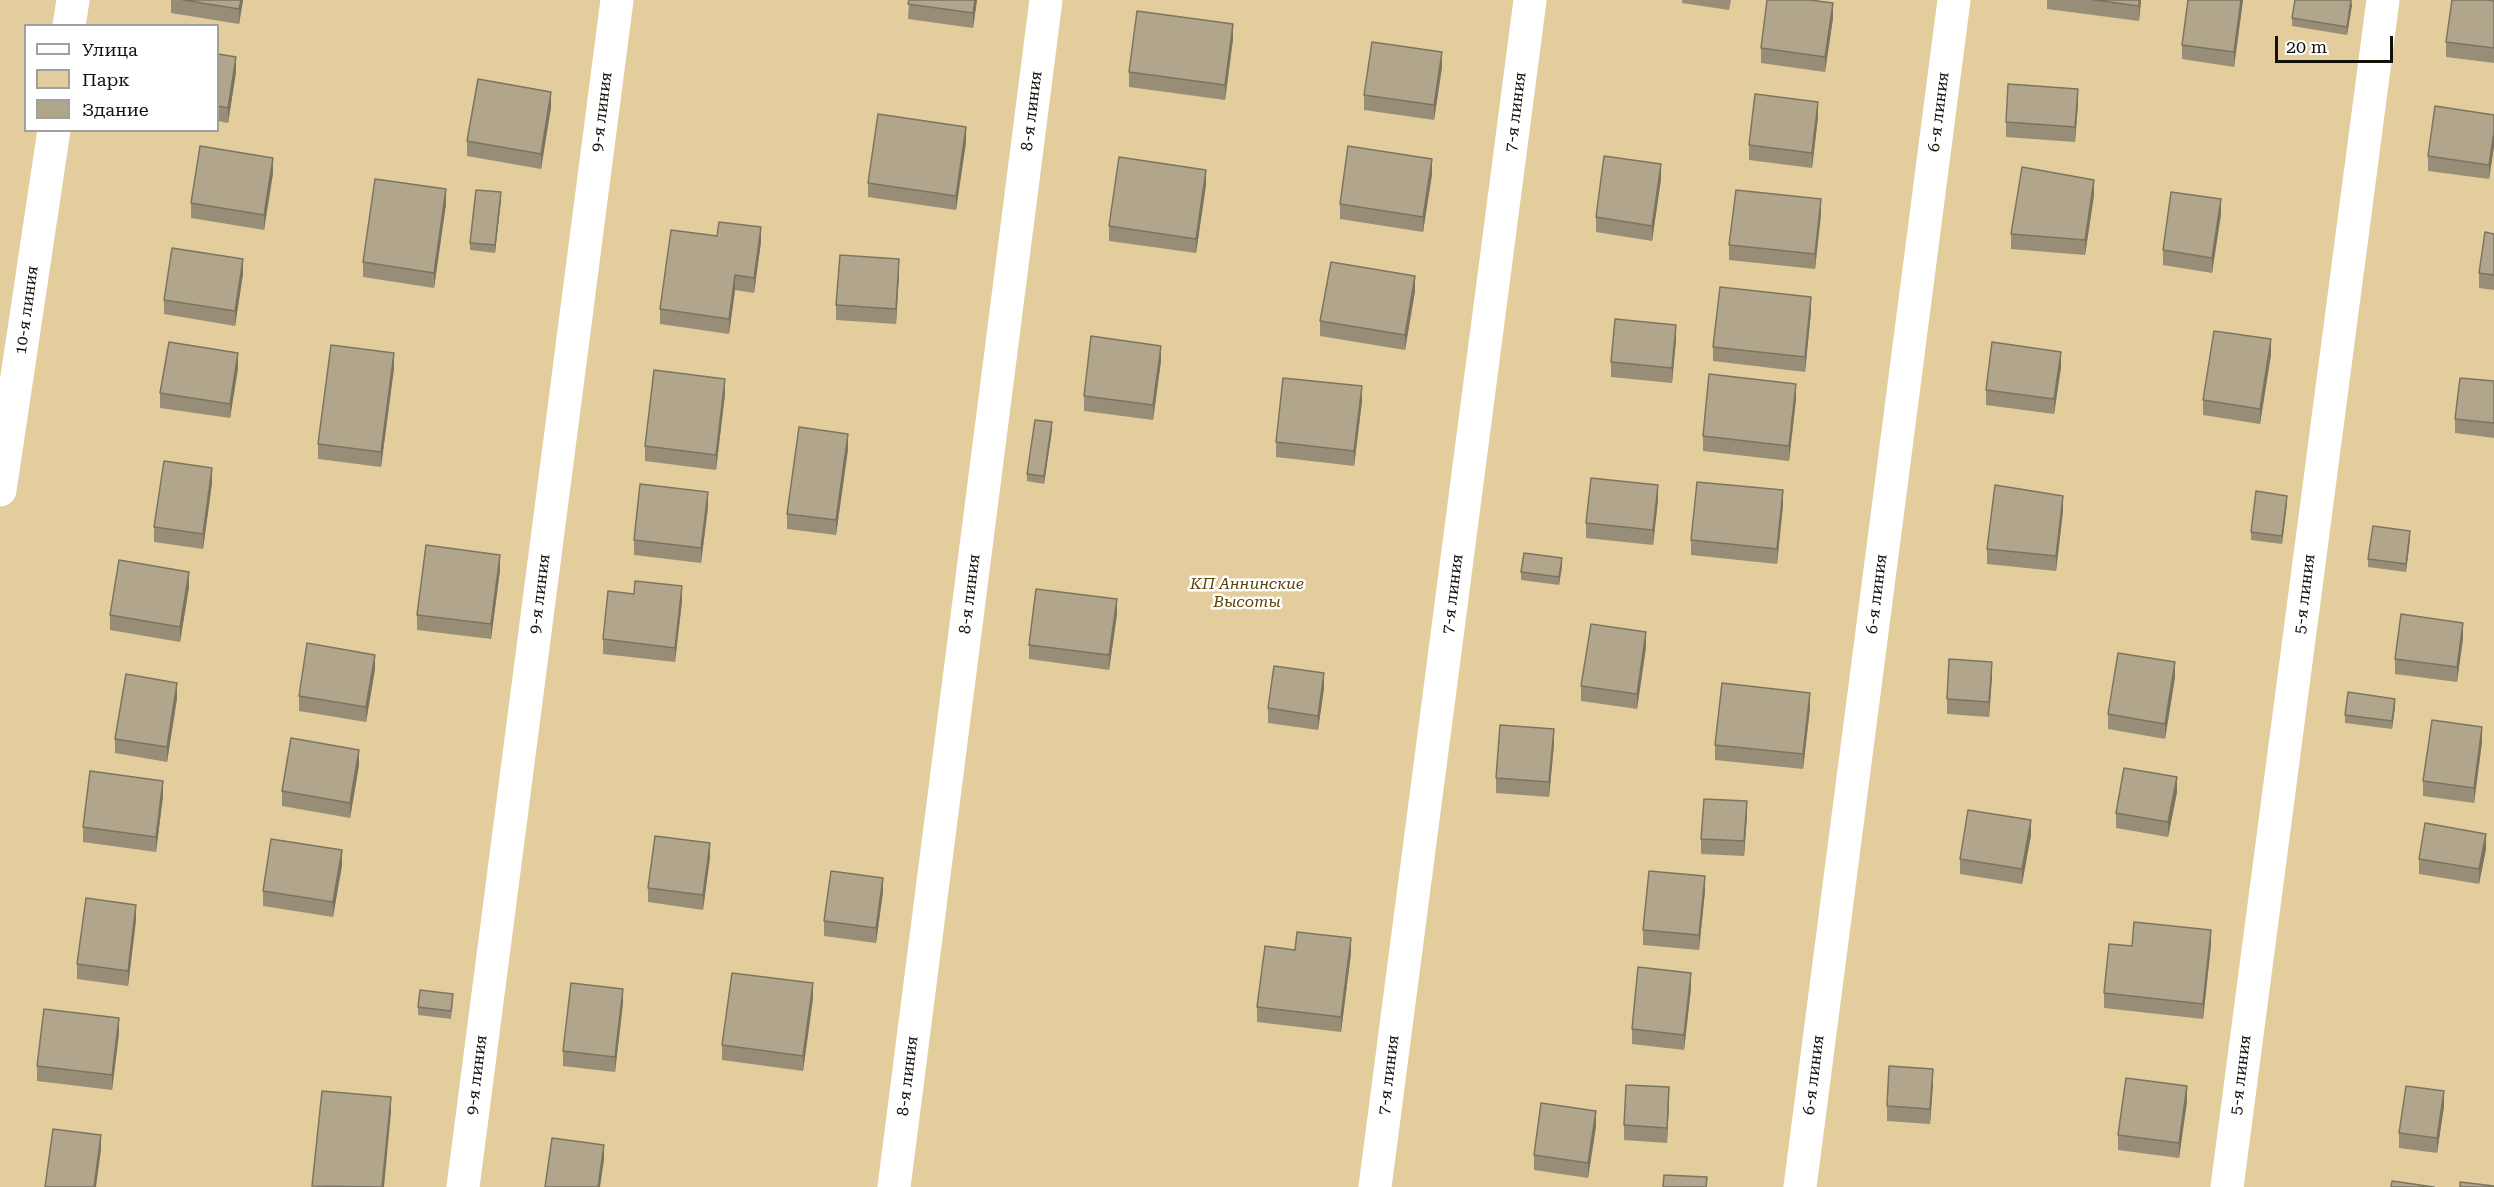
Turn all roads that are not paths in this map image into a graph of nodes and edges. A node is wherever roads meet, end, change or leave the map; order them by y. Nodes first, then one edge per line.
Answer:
1 (73, 0) edge
2 (616, 0) edge
3 (1046, 0) edge
4 (1530, 0) edge
5 (1954, 0) edge
6 (2383, 0) edge
7 (69, 24) edge
8 (54, 132) edge
9 (0, 490) edge
10 (463, 1187) edge
11 (894, 1187) edge
12 (1375, 1187) edge
13 (1800, 1187) edge
14 (2227, 1187) edge

1 - 7 street
2 - 10 street, 9-я линия
3 - 11 street, 8-я линия
4 - 12 street, 7-я линия
5 - 13 street, 6-я линия
6 - 14 street, 5-я линия
8 - 9 street, 10-я линия

